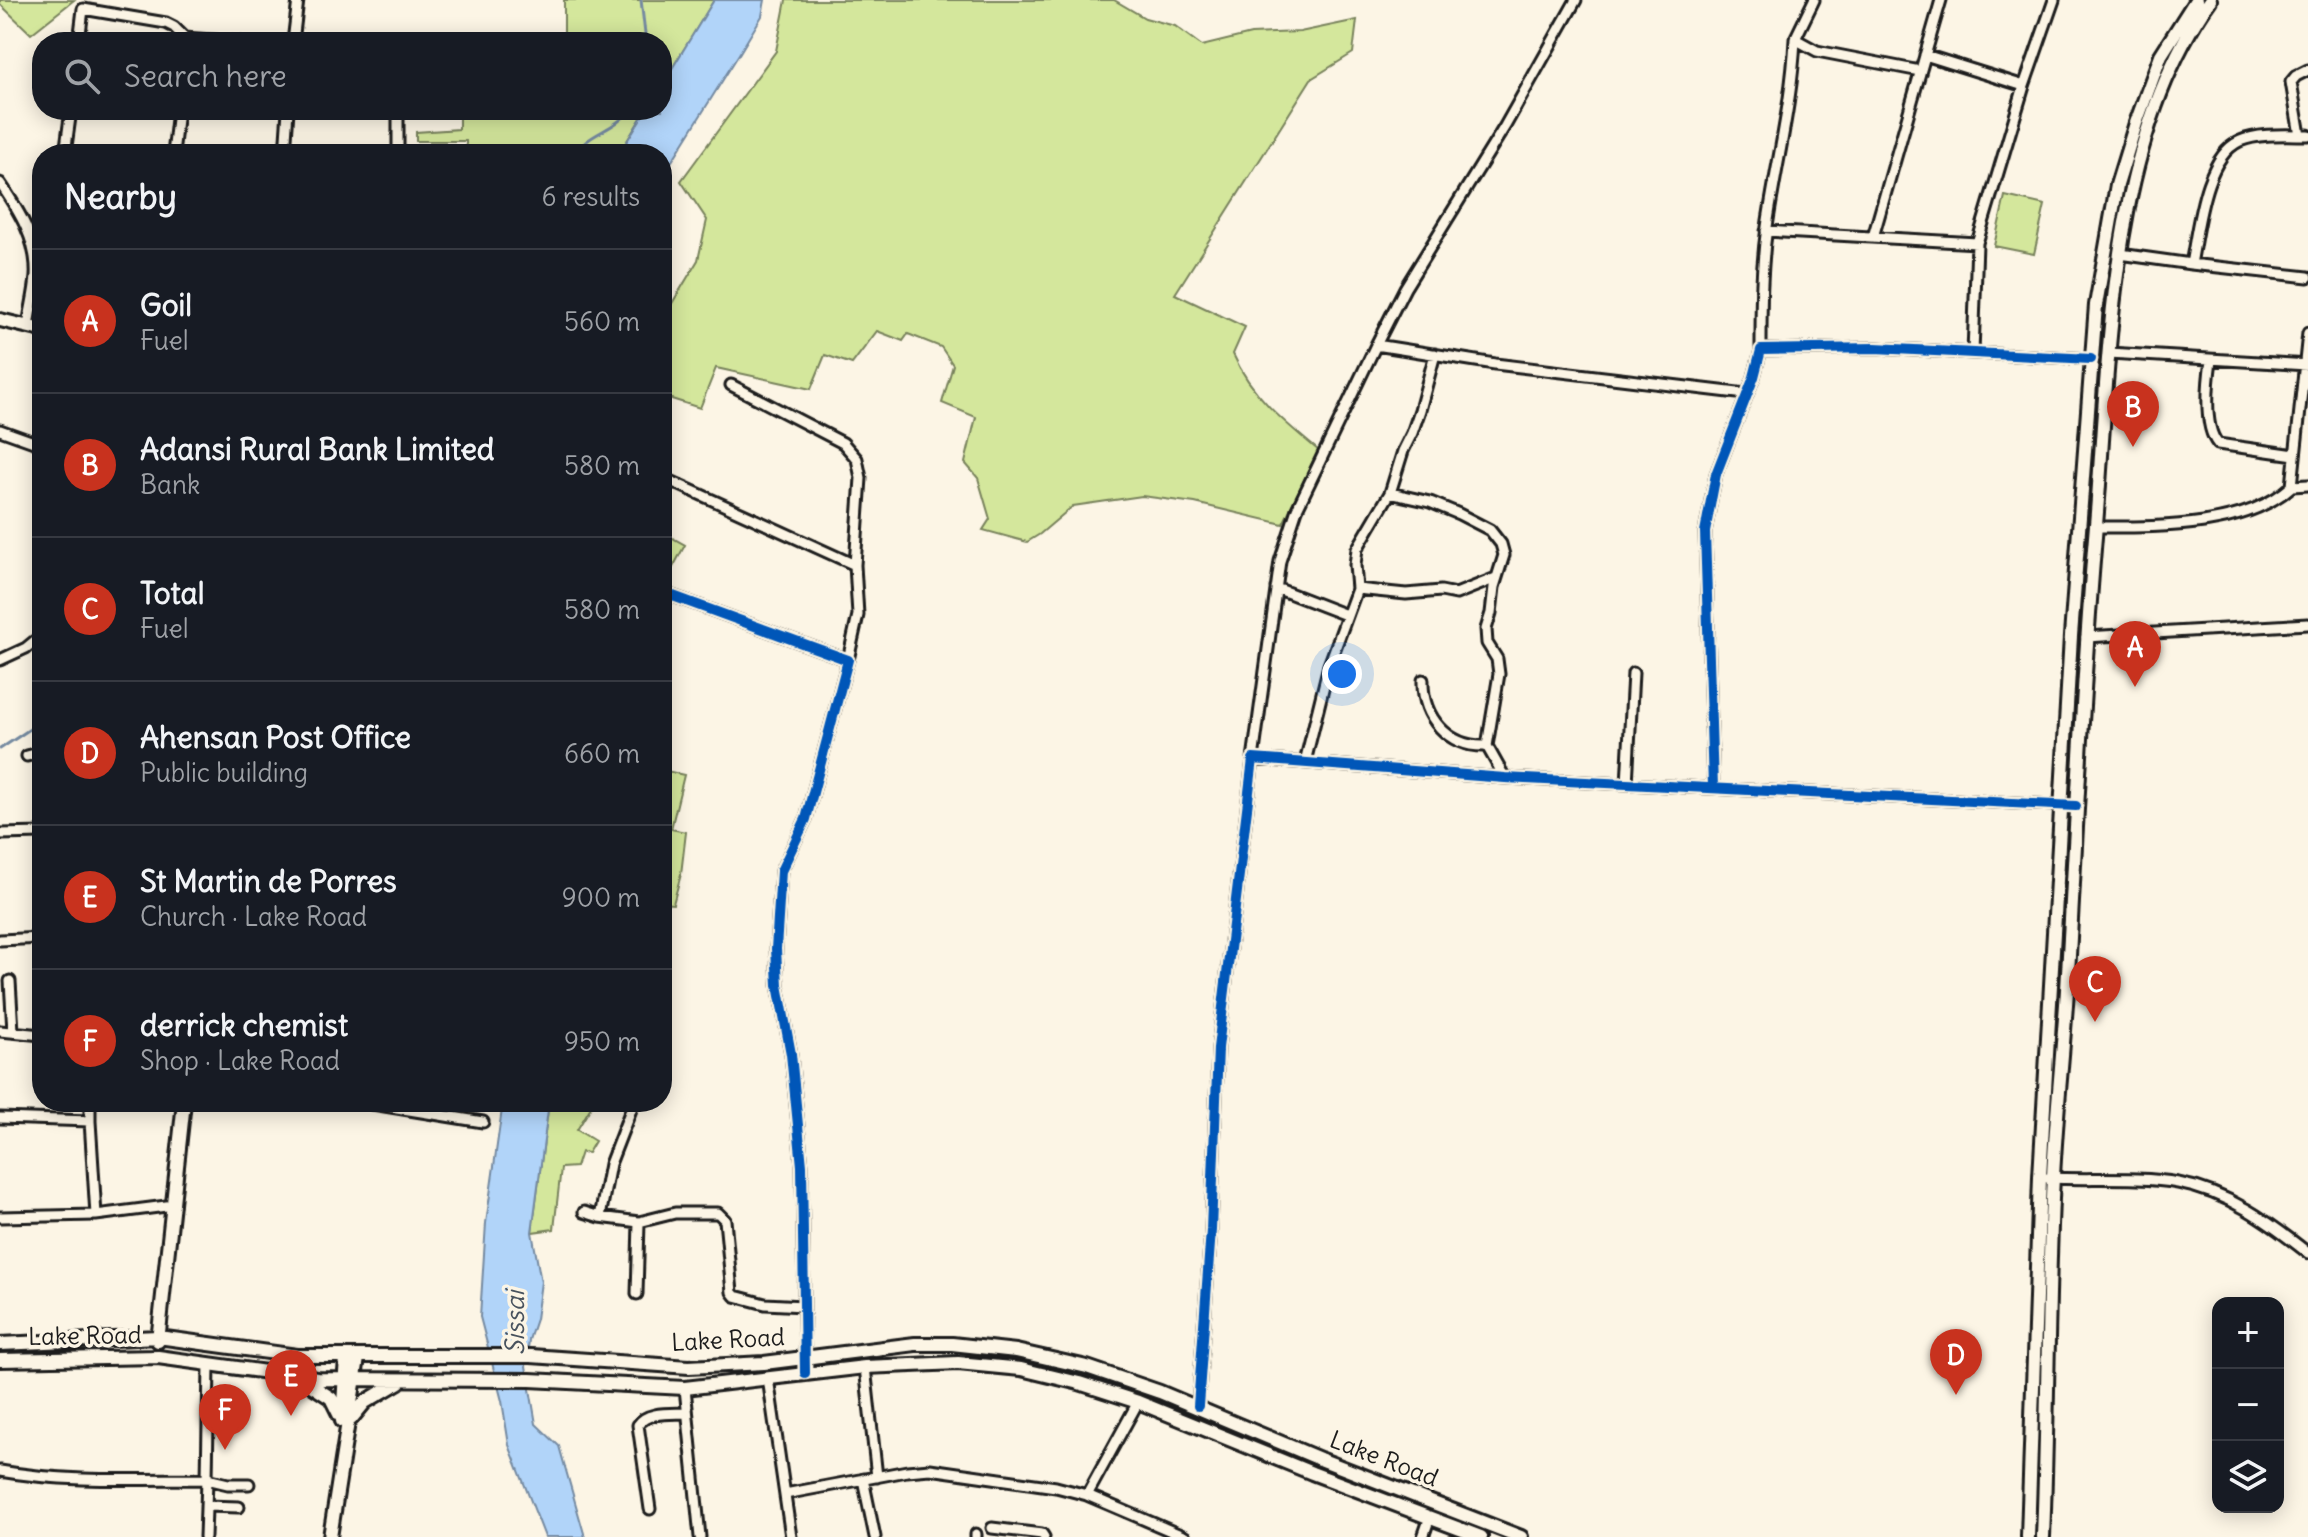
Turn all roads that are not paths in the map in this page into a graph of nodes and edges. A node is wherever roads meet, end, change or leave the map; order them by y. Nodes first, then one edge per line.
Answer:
1 (298, 0) edge
2 (1576, 0) edge
3 (1814, 0) edge
4 (1941, 0) edge
5 (2054, 0) edge
6 (2184, 0) edge
7 (2196, 0) edge
8 (2210, 0) edge
9 (84, 5) edge
10 (2184, 17) junction
11 (80, 32) edge
12 (178, 32) edge
13 (294, 32) edge
14 (1795, 39) junction
15 (1925, 55) junction
16 (2308, 70) edge
17 (1920, 71) junction
18 (2024, 86) junction
19 (70, 120) edge
20 (177, 120) edge
21 (287, 120) edge
22 (398, 120) edge
23 (2304, 135) edge
24 (66, 144) edge
25 (174, 144) edge
26 (286, 144) edge
27 (398, 144) edge
28 (0, 183) edge
29 (1766, 231) junction
30 (1873, 237) junction
31 (1977, 243) junction
32 (32, 244) edge
33 (2120, 254) junction
34 (2191, 264) junction
35 (2308, 277) edge
36 (32, 307) edge
37 (0, 320) edge
38 (28, 327) junction
39 (32, 328) edge
40 (2308, 333) edge
41 (1376, 345) junction
42 (1761, 350) junction
43 (1973, 353) junction
44 (2109, 353) junction
45 (1435, 354) junction
46 (2091, 359) junction
47 (2211, 360) junction
48 (2306, 365) edge
49 (731, 385) dead end
50 (1746, 394) junction
51 (0, 430) edge
52 (32, 441) edge
53 (2295, 455) junction
54 (672, 482) edge
55 (2308, 485) edge
56 (2292, 486) junction
57 (1390, 493) junction
58 (2096, 527) junction
59 (855, 565) junction
60 (1496, 578) junction
61 (1276, 588) junction
62 (1357, 589) junction
63 (672, 596) edge
64 (1346, 615) junction
65 (2308, 624) edge
66 (2086, 637) junction
67 (32, 643) edge
68 (0, 660) edge
69 (848, 660) junction
70 (1633, 673) dead end
71 (1423, 680) dead end
72 (1487, 746) junction
73 (32, 755) edge
74 (27, 756) dead end
75 (1253, 759) junction
76 (1305, 762) junction
77 (1505, 778) junction
78 (1627, 784) junction
79 (1713, 787) junction
80 (2062, 805) junction
81 (2076, 806) junction
82 (32, 833) edge
83 (0, 834) edge
84 (32, 938) edge
85 (0, 940) edge
86 (10, 981) dead end
87 (0, 1031) edge
88 (13, 1031) junction
89 (32, 1034) edge
90 (90, 1112) edge
91 (183, 1112) edge
92 (422, 1112) edge
93 (630, 1112) edge
94 (0, 1118) edge
95 (90, 1121) junction
96 (483, 1122) dead end
97 (2047, 1178) junction
98 (174, 1205) junction
99 (584, 1212) dead end
100 (96, 1215) junction
101 (0, 1217) edge
102 (600, 1217) junction
103 (639, 1222) junction
104 (2308, 1253) edge
105 (637, 1294) dead end
106 (804, 1306) junction
107 (158, 1337) junction
108 (0, 1344) edge
109 (158, 1357) junction
110 (352, 1357) junction
111 (805, 1358) junction
112 (0, 1360) edge
113 (209, 1366) junction
114 (865, 1367) junction
115 (805, 1373) junction
116 (297, 1377) junction
117 (768, 1378) junction
118 (350, 1381) junction
119 (400, 1381) junction
120 (685, 1388) junction
121 (1138, 1402) junction
122 (1198, 1406) junction
123 (687, 1413) junction
124 (346, 1424) junction
125 (0, 1471) edge
126 (877, 1477) junction
127 (207, 1479) junction
128 (863, 1479) junction
129 (249, 1484) dead end
130 (785, 1494) junction
131 (1087, 1495) junction
132 (206, 1506) junction
133 (239, 1507) dead end
134 (650, 1509) dead end
135 (1430, 1517) junction
136 (992, 1528) dead end
137 (1168, 1534) edge
138 (205, 1537) edge
139 (330, 1537) edge
140 (700, 1537) edge
141 (791, 1537) edge
142 (875, 1537) edge
143 (1044, 1537) edge
144 (1185, 1537) edge
145 (1423, 1537) edge
146 (1481, 1537) edge
147 (1521, 1537) edge
148 (2028, 1537) edge
149 (2043, 1537) edge

1 - 13 street
2 - 41 street
3 - 14 street
4 - 15 street
5 - 18 street
6 - 10 main road
7 - 10 main road
8 - 33 main road
9 - 11 street
9 - 12 street
10 - 46 main road
14 - 17 street
14 - 29 street
15 - 17 street
15 - 18 street
16 - 23 street
17 - 30 street
18 - 31 street
19 - 24 street
20 - 25 street
21 - 26 street
22 - 27 street
23 - 34 street
28 - 32 street
29 - 30 street
29 - 42 street
30 - 31 street
31 - 43 street
33 - 34 street
33 - 44 main road
34 - 35 street
36 - 38 street
37 - 38 main road
38 - 39 main road
40 - 48 street
41 - 45 street
41 - 61 street
42 - 43 street
42 - 50 street
43 - 46 street
44 - 47 street
44 - 58 main road
45 - 50 street
45 - 57 street
46 - 80 main road
47 - 48 street
47 - 53 street
48 - 53 street
49 - 59 street
50 - 79 street
51 - 52 street
53 - 56 street
54 - 59 street
55 - 56 street
56 - 58 street
57 - 60 street
57 - 62 street
58 - 66 main road
59 - 69 street
60 - 62 street
60 - 72 street
61 - 64 street
61 - 75 street
62 - 64 street
63 - 69 street
64 - 76 street
65 - 66 street
66 - 81 main road
67 - 68 street
69 - 106 street
70 - 78 street
71 - 72 street
72 - 77 street
73 - 74 street
75 - 76 street
75 - 122 street
76 - 77 street
77 - 78 street
78 - 79 street
79 - 80 street
80 - 81 street
80 - 97 main road
81 - 97 main road
82 - 83 street
84 - 85 street
86 - 88 street
87 - 88 street
88 - 89 street
90 - 95 street
91 - 98 main road
92 - 96 street
93 - 102 street
94 - 95 street
95 - 100 street
97 - 104 street
97 - 148 main road
97 - 149 main road
98 - 100 street
98 - 107 main road
99 - 102 street
100 - 101 street
102 - 103 street
103 - 105 street
103 - 106 street
106 - 111 street
107 - 108 main road, Lake Road
107 - 109 main road
107 - 110 main road, Lake Road
109 - 112 main road, Lake Road
109 - 113 main road, Lake Road
110 - 111 main road, Lake Road
110 - 118 main road
111 - 115 street
111 - 122 main road, Lake Road
113 - 116 main road, Lake Road
113 - 127 street
114 - 115 main road, Lake Road
114 - 121 main road, Lake Road
114 - 126 street
115 - 117 main road, Lake Road
116 - 118 main road, Lake Road
116 - 124 main road
117 - 120 main road, Lake Road
117 - 130 street
118 - 119 main road, Lake Road
118 - 124 main road
119 - 120 main road, Lake Road
119 - 124 main road
120 - 123 street
121 - 131 street
121 - 135 main road, Lake Road
122 - 147 main road, Lake Road
123 - 134 street
123 - 140 street
124 - 139 main road
125 - 127 street
126 - 128 street
126 - 131 street
127 - 129 street
127 - 132 street
128 - 130 street
128 - 142 street
130 - 141 street
131 - 137 street
132 - 133 street
132 - 138 street
135 - 145 street
135 - 146 main road, Lake Road
136 - 143 street
137 - 144 street

